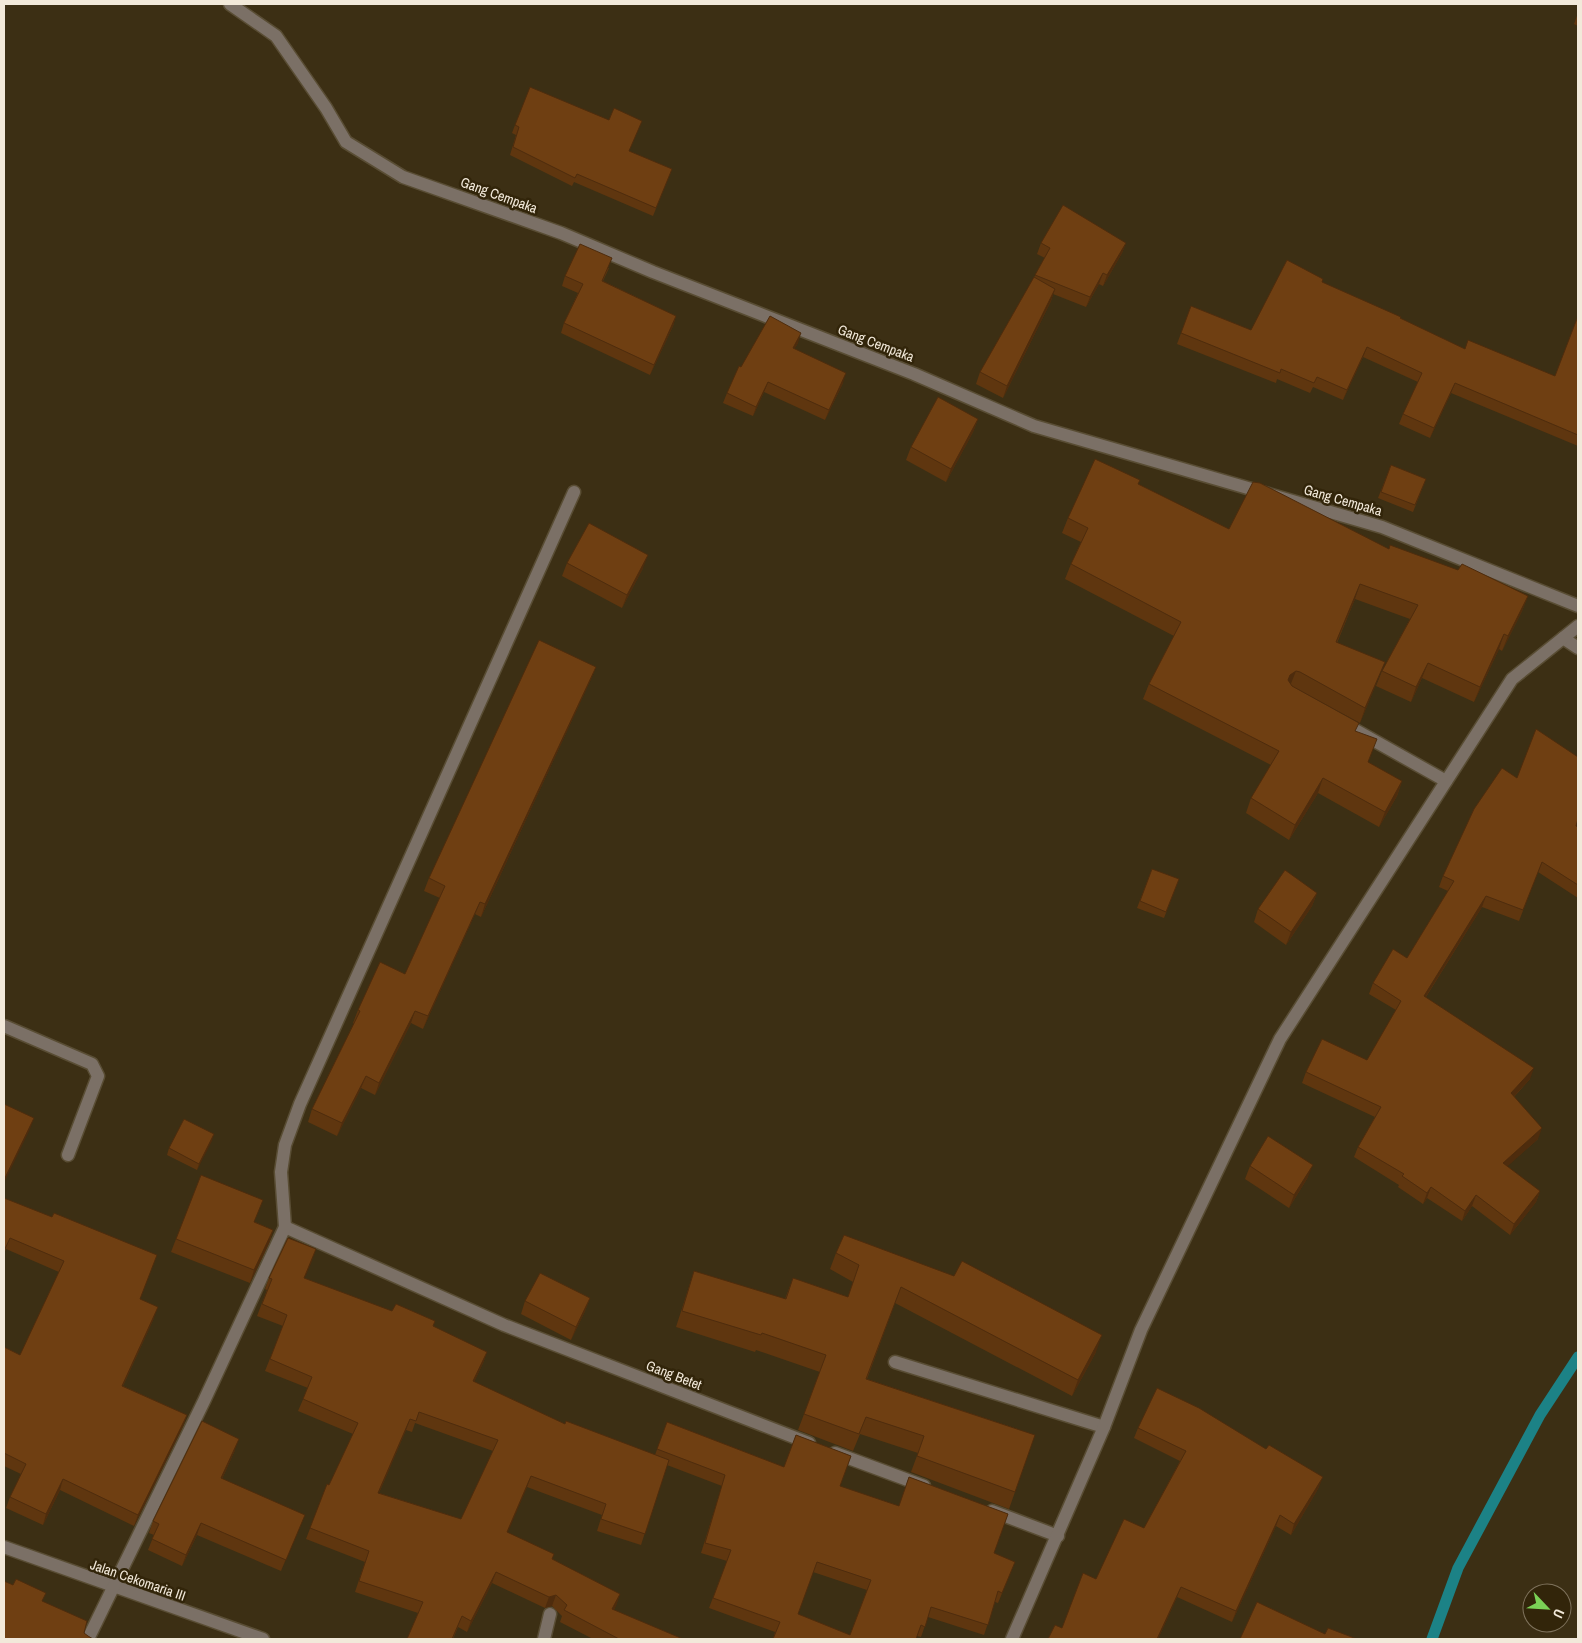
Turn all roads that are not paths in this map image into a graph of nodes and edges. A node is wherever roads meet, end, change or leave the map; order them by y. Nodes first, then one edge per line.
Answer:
1 (230, 4) edge
2 (574, 492) dead end
3 (1578, 606) edge
4 (1578, 626) edge
5 (1562, 638) junction
6 (1578, 648) edge
7 (1334, 718) edge
8 (1446, 781) junction
9 (4, 1026) edge
10 (68, 1155) dead end
11 (285, 1227) junction
12 (895, 1362) dead end
13 (1104, 1427) junction
14 (937, 1491) edge
15 (984, 1508) edge
16 (1058, 1536) junction
17 (4, 1547) edge
18 (112, 1587) junction
19 (550, 1614) edge
20 (88, 1639) edge
21 (263, 1639) edge
22 (544, 1639) edge
23 (1012, 1639) edge

1 - 3 street, Gang Cempaka
2 - 11 street
4 - 5 street
5 - 6 street
5 - 8 street
7 - 8 street
8 - 13 street
9 - 10 street
11 - 14 street, Gang Betet
11 - 18 street
12 - 13 street
13 - 16 street
15 - 16 street
16 - 23 street
17 - 18 street, Jalan Cekomaria III
18 - 20 street
18 - 21 street, Jalan Cekomaria III
19 - 22 street

